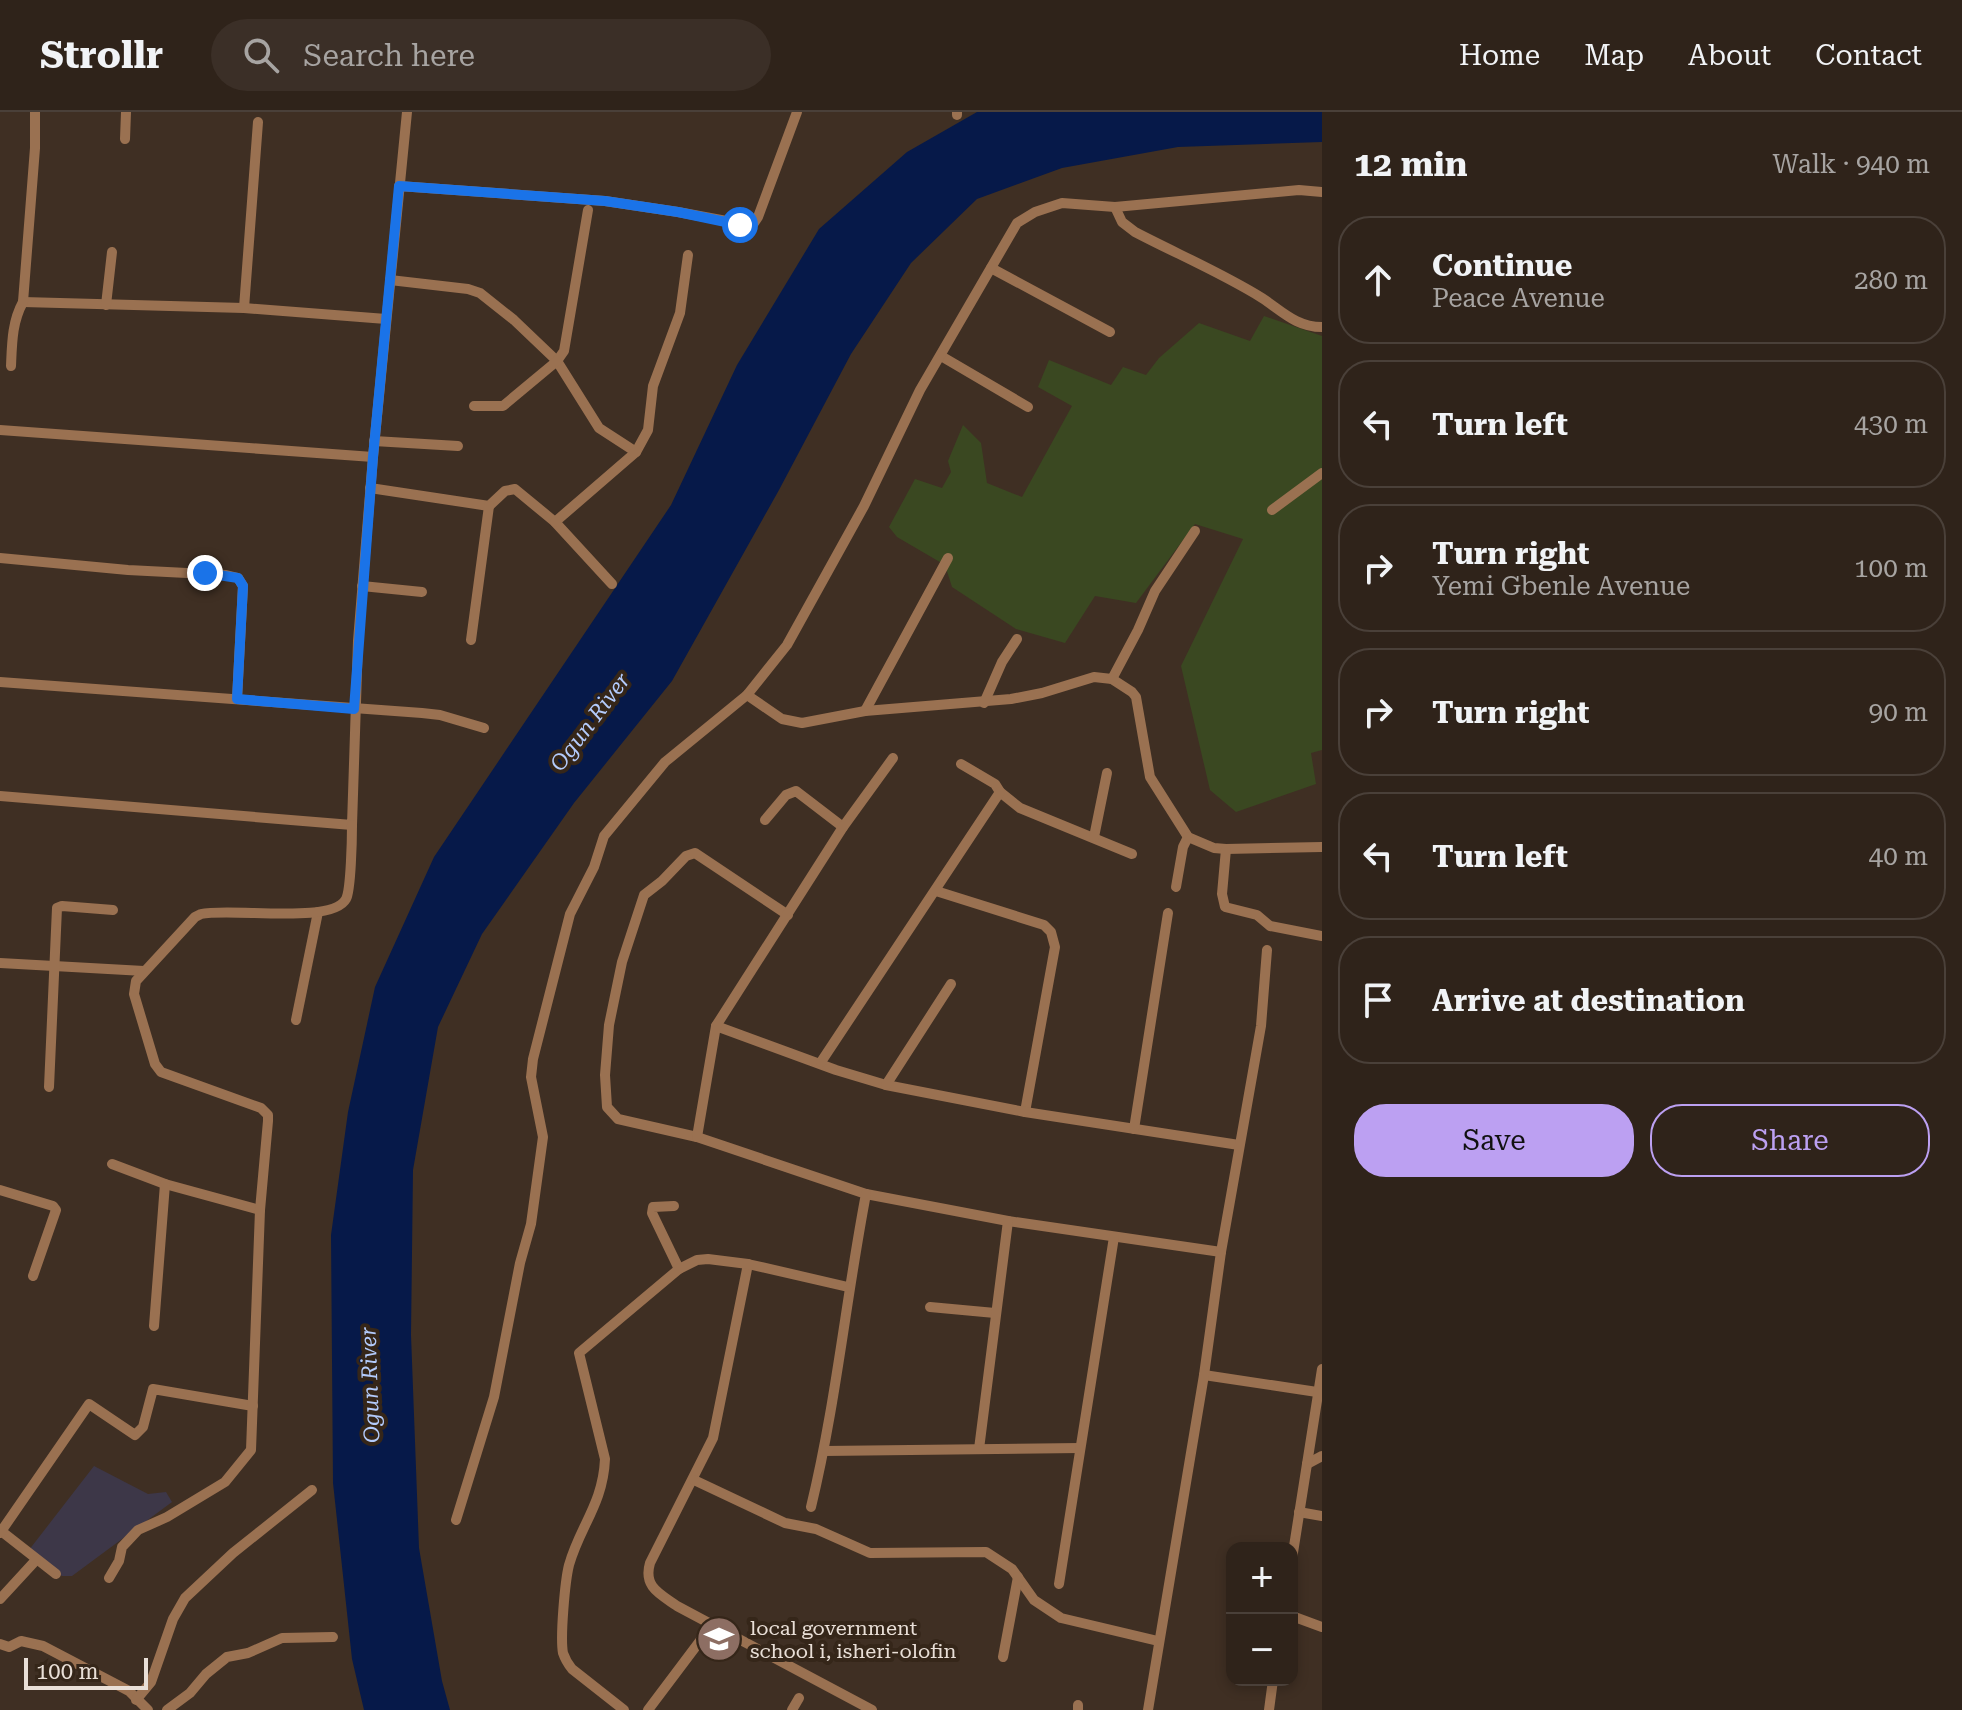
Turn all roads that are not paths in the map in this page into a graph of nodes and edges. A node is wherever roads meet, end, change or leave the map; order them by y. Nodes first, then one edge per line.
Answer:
1 (35, 112) edge
2 (126, 112) edge
3 (407, 112) edge
4 (797, 112) edge
5 (258, 122) dead end
6 (125, 139) dead end
7 (399, 186) junction
8 (1322, 192) edge
9 (1115, 207) junction
10 (588, 210) dead end
11 (112, 252) dead end
12 (688, 255) dead end
13 (991, 268) junction
14 (390, 280) junction
15 (23, 302) junction
16 (106, 305) junction
17 (244, 308) junction
18 (386, 319) junction
19 (1322, 327) edge
20 (1110, 332) dead end
21 (941, 356) junction
22 (557, 361) junction
23 (11, 366) dead end
24 (474, 406) dead end
25 (1028, 407) dead end
26 (0, 430) edge
27 (374, 441) junction
28 (458, 446) dead end
29 (636, 452) junction
30 (373, 457) junction
31 (1322, 473) edge
32 (370, 488) junction
33 (489, 506) junction
34 (1272, 510) dead end
35 (555, 522) junction
36 (1195, 531) dead end
37 (0, 558) edge
38 (948, 558) dead end
39 (612, 584) dead end
40 (362, 586) junction
41 (422, 592) dead end
42 (1017, 639) dead end
43 (471, 640) dead end
44 (1112, 679) junction
45 (0, 682) edge
46 (747, 695) junction
47 (237, 699) junction
48 (984, 703) junction
49 (354, 709) junction
50 (865, 711) junction
51 (484, 728) dead end
52 (893, 758) dead end
53 (961, 764) dead end
54 (1107, 773) dead end
55 (1000, 792) junction
56 (0, 796) edge
57 (765, 820) dead end
58 (352, 825) junction
59 (843, 827) junction
60 (1094, 837) junction
61 (1188, 837) junction
62 (1322, 847) edge
63 (1226, 849) junction
64 (1132, 854) dead end
65 (1176, 887) dead end
66 (936, 891) junction
67 (113, 910) dead end
68 (318, 912) junction
69 (1168, 913) dead end
70 (788, 915) junction
71 (1322, 936) edge
72 (1267, 950) dead end
73 (0, 963) edge
74 (55, 966) junction
75 (144, 971) junction
76 (951, 984) dead end
77 (296, 1020) dead end
78 (716, 1026) junction
79 (821, 1062) junction
80 (886, 1085) junction
81 (49, 1087) dead end
82 (1025, 1112) junction
83 (1134, 1129) junction
84 (697, 1137) junction
85 (1239, 1145) junction
86 (112, 1164) dead end
87 (165, 1184) junction
88 (0, 1190) edge
89 (866, 1194) junction
90 (674, 1206) dead end
91 (260, 1210) junction
92 (1008, 1221) junction
93 (1114, 1237) junction
94 (1221, 1252) junction
95 (748, 1264) junction
96 (679, 1269) junction
97 (33, 1276) dead end
98 (848, 1287) junction
99 (930, 1307) dead end
100 (995, 1313) junction
101 (154, 1326) dead end
102 (1322, 1369) edge
103 (1204, 1375) junction
104 (1317, 1392) junction
105 (253, 1406) junction
106 (1080, 1448) junction
107 (979, 1449) junction
108 (824, 1451) junction
109 (1322, 1456) edge
110 (1307, 1464) junction
111 (694, 1480) junction
112 (312, 1490) dead end
113 (811, 1507) dead end
114 (1299, 1512) junction
115 (1322, 1516) edge
116 (456, 1520) dead end
117 (0, 1532) edge
118 (1295, 1542) edge
119 (36, 1560) junction
120 (56, 1574) dead end
121 (1018, 1577) junction
122 (109, 1578) dead end
123 (1059, 1584) dead end
124 (0, 1599) edge
125 (1298, 1618) edge
126 (712, 1625) junction
127 (1322, 1627) edge
128 (333, 1637) dead end
129 (1158, 1641) junction
130 (0, 1644) edge
131 (1003, 1657) dead end
132 (1272, 1686) edge
133 (799, 1698) dead end
134 (136, 1700) junction
135 (148, 1710) edge
136 (167, 1710) edge
137 (624, 1710) edge
138 (648, 1710) edge
139 (792, 1710) edge
140 (872, 1710) edge
141 (1148, 1710) edge
142 (1269, 1710) edge

1 - 15 street
2 - 6 street
3 - 7 street
4 - 7 street
5 - 17 street
7 - 14 street
8 - 9 street
9 - 13 street
9 - 19 street
10 - 22 street
11 - 16 street
12 - 29 street
13 - 20 street
13 - 21 street
14 - 18 street
14 - 22 street
15 - 16 street
15 - 23 street
16 - 17 street
17 - 18 street
18 - 27 street
21 - 25 street
21 - 46 street
22 - 24 street
22 - 29 street
26 - 30 street
27 - 28 street
27 - 30 street
29 - 35 street
30 - 32 street
31 - 34 street
32 - 33 street
32 - 40 street
33 - 35 street
33 - 43 street
35 - 39 street
36 - 44 street
37 - 47 street
38 - 50 street
40 - 41 street
40 - 49 street
42 - 48 street
44 - 48 street
44 - 61 street
45 - 47 street
46 - 50 street
46 - 116 street
47 - 49 street
48 - 50 street
49 - 51 street
49 - 58 street
52 - 59 street
53 - 55 street
54 - 60 street
55 - 60 street
55 - 66 street
56 - 58 street
57 - 59 street
58 - 68 street
59 - 70 street
60 - 64 street
61 - 63 street
61 - 65 street
62 - 63 street
63 - 71 street
66 - 79 street
66 - 82 street
67 - 74 street
68 - 75 street
68 - 77 street
69 - 83 street
70 - 78 street
70 - 84 street
72 - 85 street
73 - 74 street
74 - 75 street
74 - 81 street
75 - 91 street
76 - 80 street
78 - 79 street
78 - 84 street
79 - 80 street
80 - 82 street
82 - 83 street
83 - 85 street
84 - 89 street
85 - 94 street
86 - 87 street
87 - 91 street
87 - 101 street
88 - 97 street
89 - 92 street
89 - 98 street
90 - 96 street
91 - 105 street
92 - 93 street
92 - 100 street
93 - 94 street
93 - 106 street
94 - 103 street
95 - 96 street
95 - 98 street
95 - 111 street
96 - 137 street
98 - 108 street
99 - 100 street
100 - 107 street
102 - 104 street
103 - 104 street
103 - 129 street
104 - 110 street
105 - 117 street
105 - 122 street
106 - 107 street
106 - 123 street
107 - 108 street
108 - 113 street
109 - 110 street
110 - 114 street
111 - 121 street
111 - 126 street
112 - 134 street
114 - 115 street
114 - 118 street
117 - 119 street
119 - 120 street
119 - 124 street
121 - 129 street
121 - 131 street
125 - 127 street
126 - 138 street
126 - 140 street
128 - 136 street
129 - 141 street
130 - 134 street
132 - 142 street
133 - 139 street
134 - 135 street

